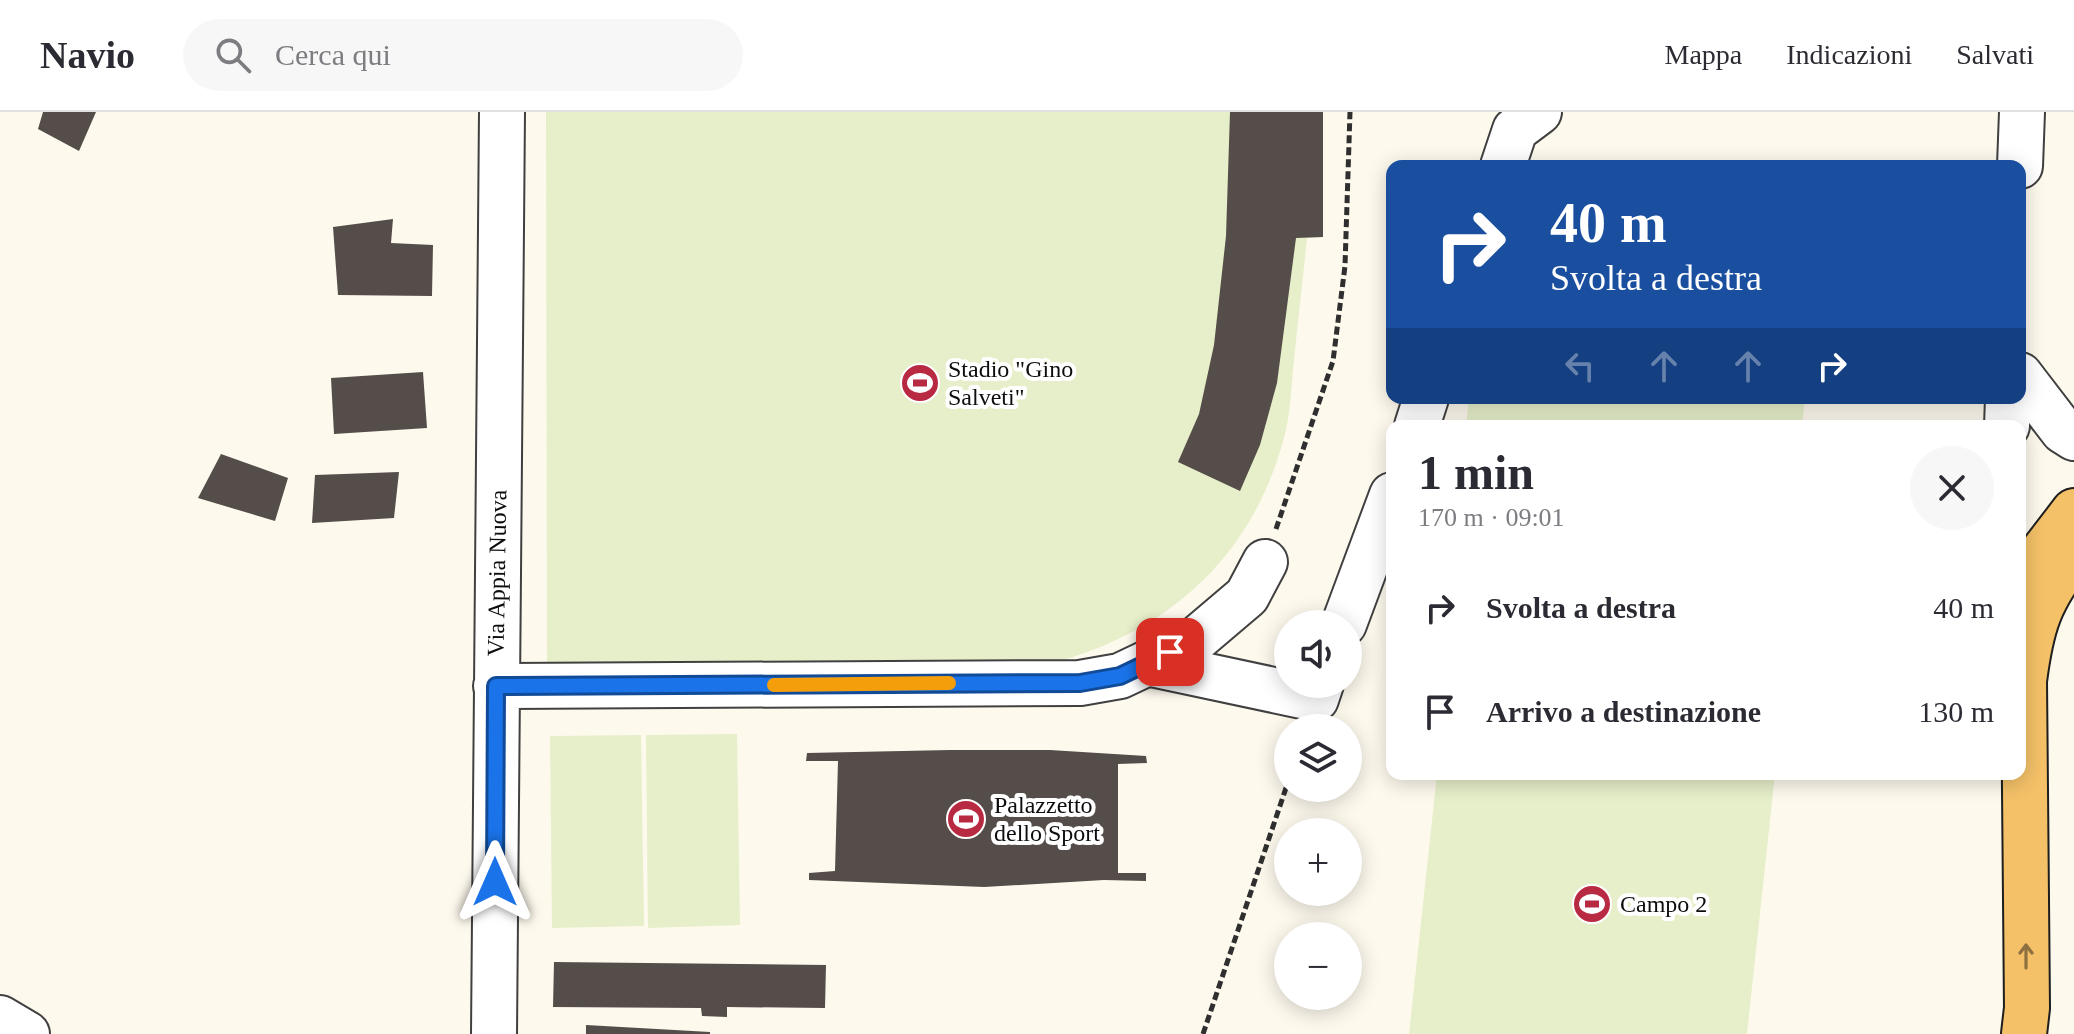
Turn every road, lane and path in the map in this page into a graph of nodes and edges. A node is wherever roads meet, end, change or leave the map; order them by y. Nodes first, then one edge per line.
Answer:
1 (502, 112) edge
2 (1350, 112) edge
3 (1539, 112) edge
4 (2022, 112) edge
5 (1505, 160) edge
6 (2020, 160) edge
7 (2026, 383) edge
8 (2074, 438) edge
9 (1386, 511) edge
10 (2074, 511) edge
11 (2074, 556) edge
12 (1265, 562) joint
13 (2026, 571) edge
14 (1349, 610) edge
15 (1147, 663) junction
16 (2026, 665) edge
17 (496, 686) junction
18 (1274, 690) edge
19 (1997, 780) edge
20 (2025, 780) edge
21 (1281, 802) edge
22 (0, 1018) edge
23 (27, 1034) edge
24 (494, 1034) edge
25 (1203, 1034) edge
26 (1996, 1034) edge
27 (2024, 1034) edge

1 - 17 street, Via Appia Nuova
2 - 12 path
3 - 5 street
4 - 6 street
7 - 8 street
9 - 14 street
10 - 13 main road
16 -> 11 main road
12 - 15 street
15 - 17 street
15 - 18 street
17 - 24 street, Via Appia Nuova
19 - 26 main road
27 -> 20 main road
21 - 25 path
22 - 23 street

